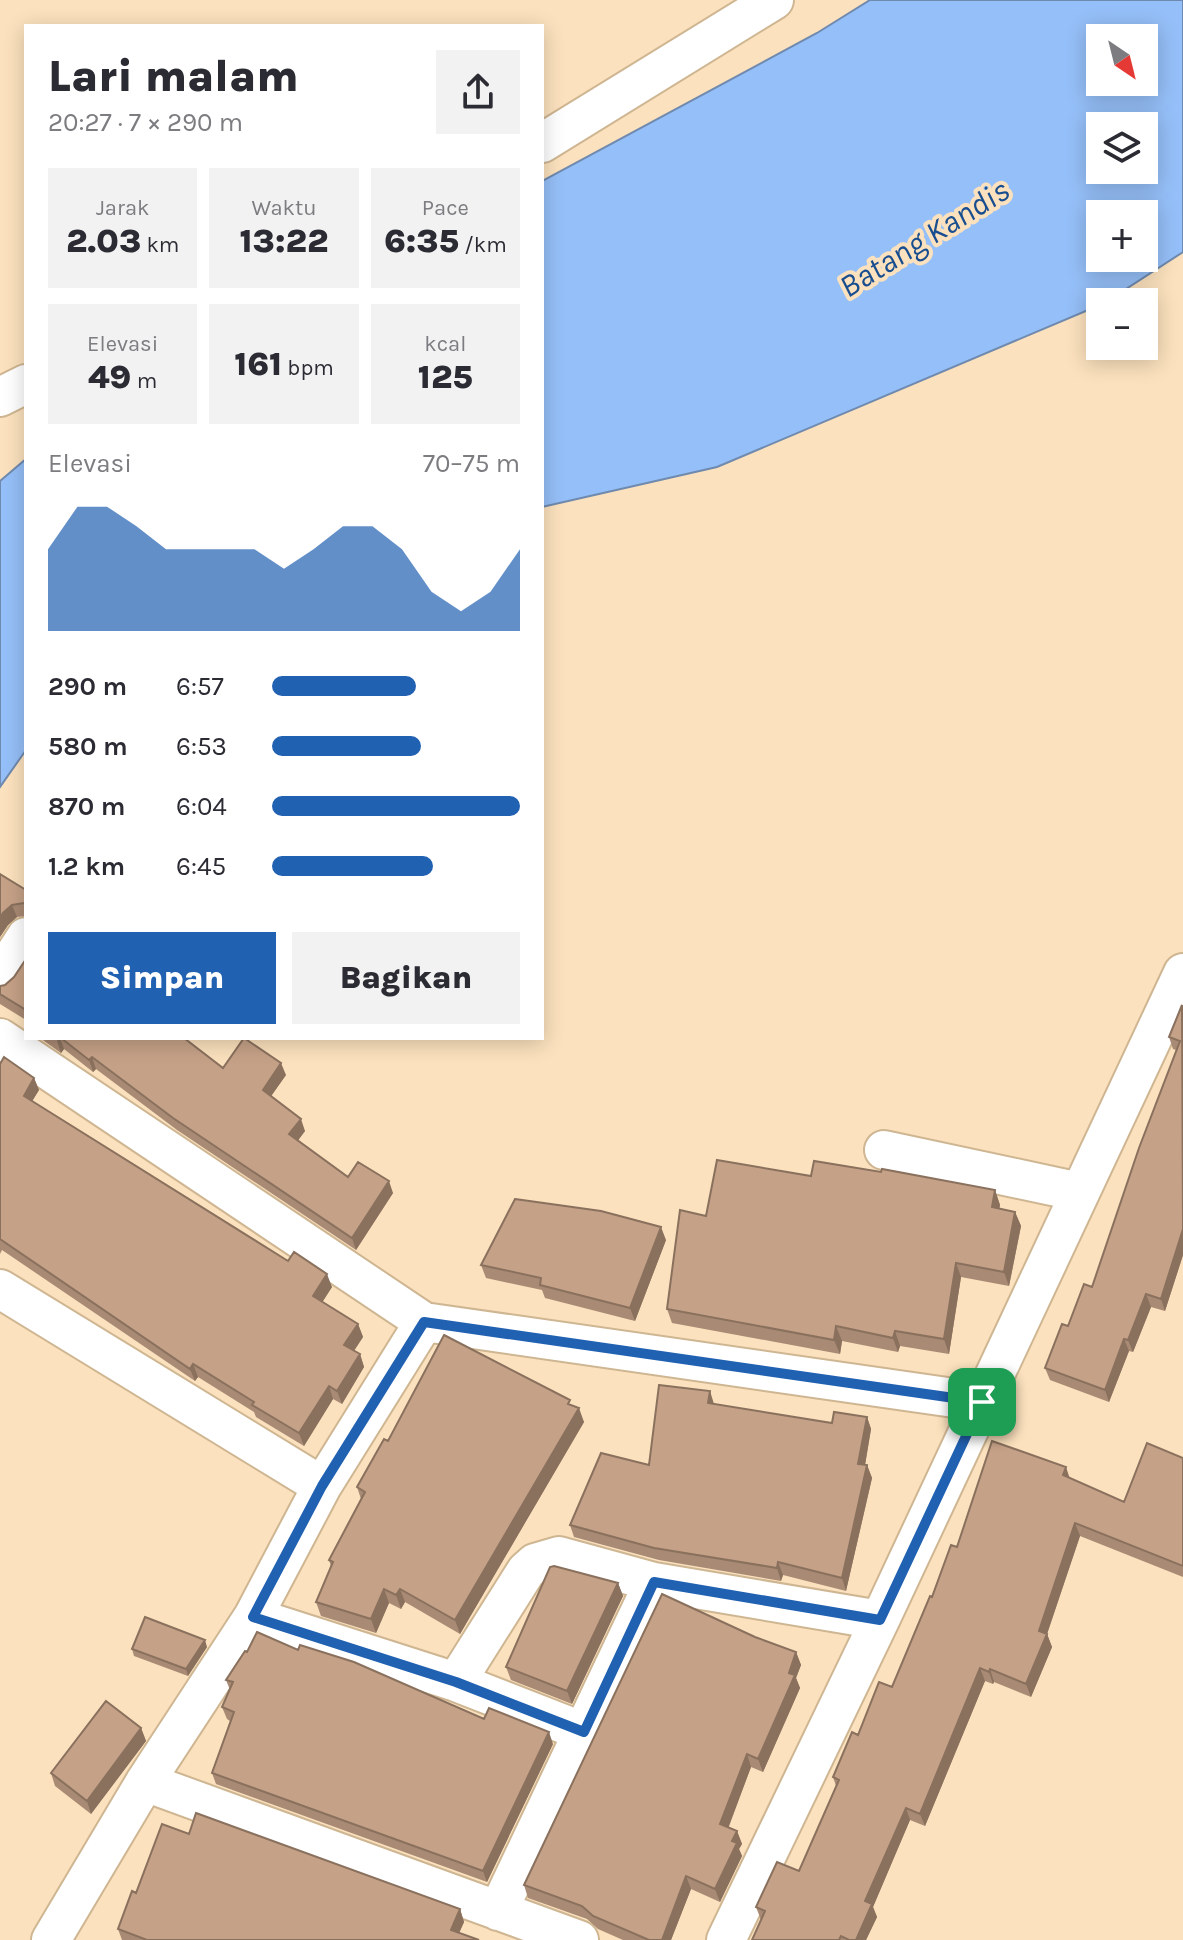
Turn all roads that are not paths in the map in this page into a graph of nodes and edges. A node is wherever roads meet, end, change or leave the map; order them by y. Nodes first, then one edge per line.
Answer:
1 (774, 0) edge
2 (544, 142) edge
3 (24, 385) edge
4 (0, 397) edge
5 (24, 940) edge
6 (1183, 973) edge
7 (0, 977) edge
8 (0, 1038) edge
9 (884, 1150) dead end
10 (1080, 1192) junction
11 (0, 1289) edge
12 (424, 1322) junction
13 (982, 1402) junction
14 (322, 1486) junction
15 (654, 1582) junction
16 (253, 1617) junction
17 (880, 1620) junction
18 (456, 1682) junction
19 (584, 1732) junction
20 (145, 1782) junction
21 (498, 1911) junction
22 (51, 1940) edge
23 (579, 1940) edge
24 (726, 1940) edge

1 - 2 street
3 - 4 street
5 - 7 street
6 - 10 street
8 - 12 street
9 - 10 street
10 - 13 street
11 - 14 street
12 - 13 street
12 - 14 street
13 - 17 street
14 - 16 street
15 - 17 street
15 - 18 street
15 - 19 street
16 - 18 street
16 - 20 street
17 - 24 street
18 - 19 street
19 - 21 street
20 - 21 street
20 - 22 street
21 - 23 street

